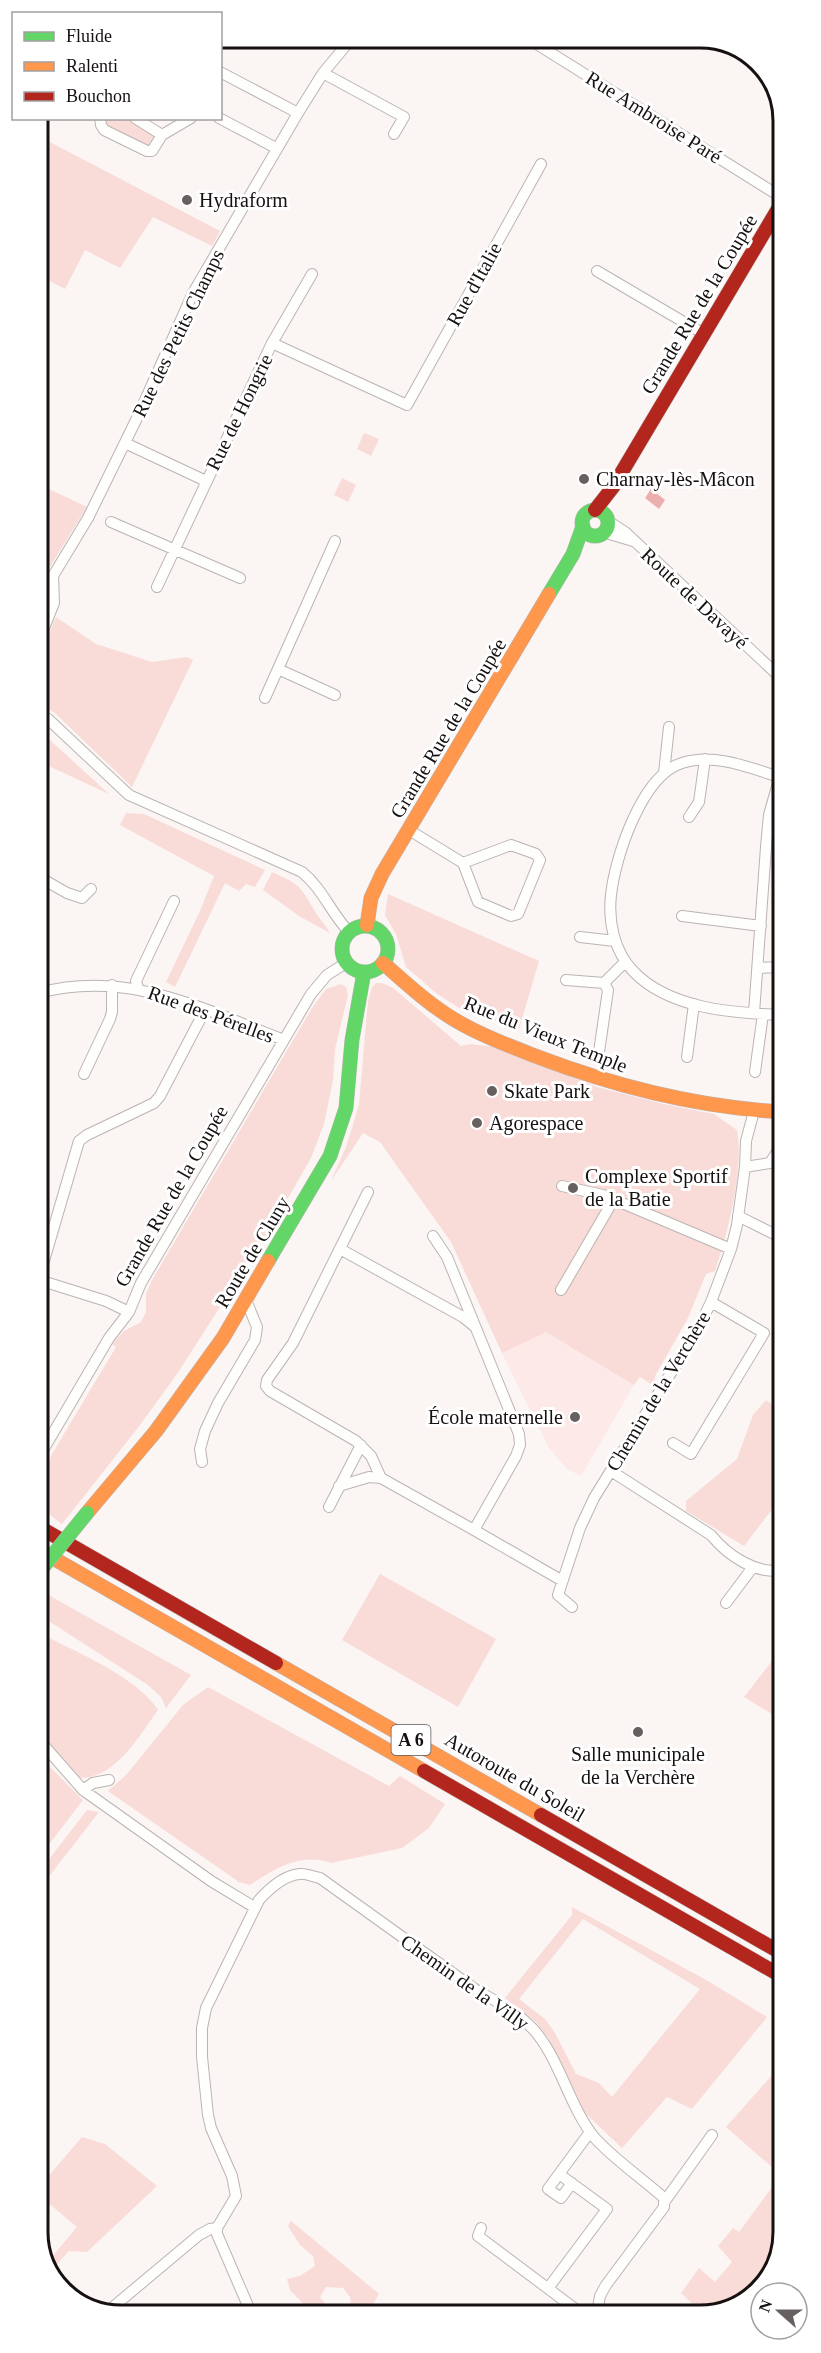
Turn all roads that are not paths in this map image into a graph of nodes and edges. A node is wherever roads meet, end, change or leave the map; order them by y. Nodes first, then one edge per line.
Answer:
1 (344, 48) edge
2 (543, 48) edge
3 (222, 73) edge
4 (324, 73) junction
5 (298, 113) junction
6 (100, 120) edge
7 (138, 120) edge
8 (188, 120) edge
9 (222, 120) edge
10 (393, 134) dead end
11 (162, 135) junction
12 (276, 148) junction
13 (542, 164) dead end
14 (773, 192) edge
15 (773, 218) edge
16 (597, 272) dead end
17 (312, 274) dead end
18 (704, 334) junction
19 (272, 343) junction
20 (125, 442) junction
21 (206, 481) junction
22 (111, 522) dead end
23 (601, 523) junction
24 (583, 526) junction
25 (334, 541) dead end
26 (175, 549) junction
27 (573, 554) junction
28 (53, 576) junction
29 (240, 578) dead end
30 (48, 582) edge
31 (157, 587) dead end
32 (48, 622) edge
33 (278, 669) junction
34 (773, 672) edge
35 (335, 695) dead end
36 (265, 698) dead end
37 (48, 719) edge
38 (669, 727) dead end
39 (705, 759) junction
40 (773, 771) edge
41 (664, 773) junction
42 (773, 803) edge
43 (689, 817) dead end
44 (409, 830) junction
45 (463, 863) junction
46 (48, 882) edge
47 (90, 888) dead end
48 (174, 901) dead end
49 (682, 916) dead end
50 (367, 925) junction
51 (761, 926) junction
52 (349, 932) junction
53 (580, 937) dead end
54 (615, 941) junction
55 (346, 963) junction
56 (383, 963) junction
57 (625, 963) junction
58 (773, 967) edge
59 (758, 968) junction
60 (364, 972) junction
61 (566, 980) dead end
62 (604, 983) junction
63 (112, 986) junction
64 (138, 988) junction
65 (48, 991) edge
66 (694, 1004) junction
67 (205, 1010) junction
68 (758, 1013) junction
69 (773, 1014) edge
70 (284, 1040) junction
71 (599, 1052) dead end
72 (687, 1057) dead end
73 (755, 1072) dead end
74 (84, 1074) dead end
75 (754, 1111) junction
76 (773, 1112) edge
77 (773, 1158) edge
78 (745, 1167) junction
79 (562, 1186) dead end
80 (368, 1192) dead end
81 (614, 1199) junction
82 (738, 1216) junction
83 (773, 1234) edge
84 (433, 1236) dead end
85 (340, 1248) junction
86 (48, 1249) edge
87 (731, 1249) junction
88 (48, 1282) edge
89 (561, 1290) dead end
90 (246, 1300) junction
91 (711, 1302) junction
92 (129, 1312) junction
93 (474, 1326) junction
94 (48, 1442) edge
95 (673, 1443) dead end
96 (361, 1445) junction
97 (202, 1462) dead end
98 (611, 1471) junction
99 (381, 1478) junction
100 (339, 1486) junction
101 (328, 1507) dead end
102 (474, 1530) junction
103 (48, 1532) edge
104 (48, 1555) edge
105 (48, 1561) edge
106 (753, 1567) junction
107 (773, 1571) edge
108 (561, 1580) junction
109 (726, 1603) dead end
110 (572, 1607) dead end
111 (48, 1750) edge
112 (109, 1780) dead end
113 (83, 1790) junction
114 (254, 1907) junction
115 (773, 1947) edge
116 (773, 1971) edge
117 (590, 2132) junction
118 (712, 2135) dead end
119 (559, 2174) junction
120 (572, 2183) junction
121 (665, 2201) junction
122 (217, 2228) junction
123 (481, 2228) dead end
124 (549, 2288) junction
125 (115, 2305) edge
126 (247, 2305) edge
127 (569, 2305) edge
128 (598, 2305) edge

1 - 4 street, Rue des Petits Champs
2 - 14 street, Rue Ambroise Paré
3 - 5 street
4 - 5 street, Rue des Petits Champs
4 - 10 street
5 - 12 street, Rue des Petits Champs
6 - 11 street
7 - 11 street
8 - 11 street
9 - 12 street
12 - 20 street, Rue des Petits Champs
13 - 19 street, Rue d'Italie
15 - 18 main road, Grande Rue de la Coupée
16 - 18 street
17 - 19 street, Rue de Hongrie
18 - 23 main road, Grande Rue de la Coupée
19 - 21 street, Rue de Hongrie
20 - 21 street
20 - 28 street, Rue des Petits Champs
21 - 26 street, Rue de Hongrie
22 - 26 street
23 - 24 main road
23 - 24 main road, Grande Rue de la Coupée
23 - 27 main road, Grande Rue de la Coupée
23 - 34 street, Route de Davayé
24 - 27 main road, Grande Rue de la Coupée
25 - 33 street
26 - 29 street
26 - 31 street, Rue de Hongrie
27 - 44 main road, Grande Rue de la Coupée
28 - 30 street, Rue des Petits Champs
28 - 32 street
33 - 35 street
33 - 36 street
37 - 52 street
38 - 41 street
39 - 40 street
39 - 41 street
39 - 43 street
41 - 54 street
42 - 51 street
44 - 45 street
44 - 50 main road, Grande Rue de la Coupée
45 - 45 street
46 - 47 street
48 - 64 street, Rue des Pérelles
49 - 51 street
50 - 52 main road
50 - 56 main road
51 - 59 street
52 - 55 main road
53 - 54 street
54 - 57 street
55 - 60 main road
55 - 70 street, Grande Rue de la Coupée
56 - 60 main road
56 - 75 main road, Rue du Vieux Temple
57 - 62 street
57 - 66 street
58 - 59 street
59 - 68 street
60 - 90 main road, Route de Cluny
61 - 62 street
62 - 71 street
63 - 64 street, Rue des Pérelles
63 - 65 street, Rue des Pérelles
63 - 74 street
64 - 67 street, Rue des Pérelles
66 - 68 street
66 - 72 street
67 - 70 street, Rue des Pérelles
67 - 86 street
68 - 69 street
68 - 73 street
70 - 92 street, Grande Rue de la Coupée
75 - 76 main road, Rue du Vieux Temple
75 - 78 street, Chemin de la Verchère
77 - 78 street
78 - 82 street, Chemin de la Verchère
79 - 81 street
80 - 85 street
81 - 87 street
81 - 89 street
82 - 83 street
82 - 87 street, Chemin de la Verchère
84 - 93 street
85 - 93 street
85 - 96 street
87 - 91 street, Chemin de la Verchère
88 - 92 street
90 - 97 street
90 - 105 main road, Route de Cluny, bridge
91 - 95 street
91 - 98 street, Chemin de la Verchère
92 - 94 street, Grande Rue de la Coupée
93 - 102 street
96 - 99 street
96 - 100 street
98 - 106 street
98 - 108 street, Chemin de la Verchère
99 - 100 street
99 - 102 street
100 - 101 street
102 - 108 street
103 - 115 main road, Autoroute du Soleil / A 6
104 - 116 main road, Autoroute du Soleil / A 6
106 - 107 street
106 - 109 street
108 - 110 street, Chemin de la Verchère
111 - 113 street
112 - 113 street
113 - 114 street
114 - 117 street, Chemin de la Villy
114 - 122 street, Chemin de la Villy
117 - 119 street
117 - 121 street, Chemin de la Villy
118 - 121 street
119 - 120 street
119 - 120 street
120 - 124 street
121 - 128 street
122 - 125 street
122 - 126 street
123 - 124 street
124 - 127 street

